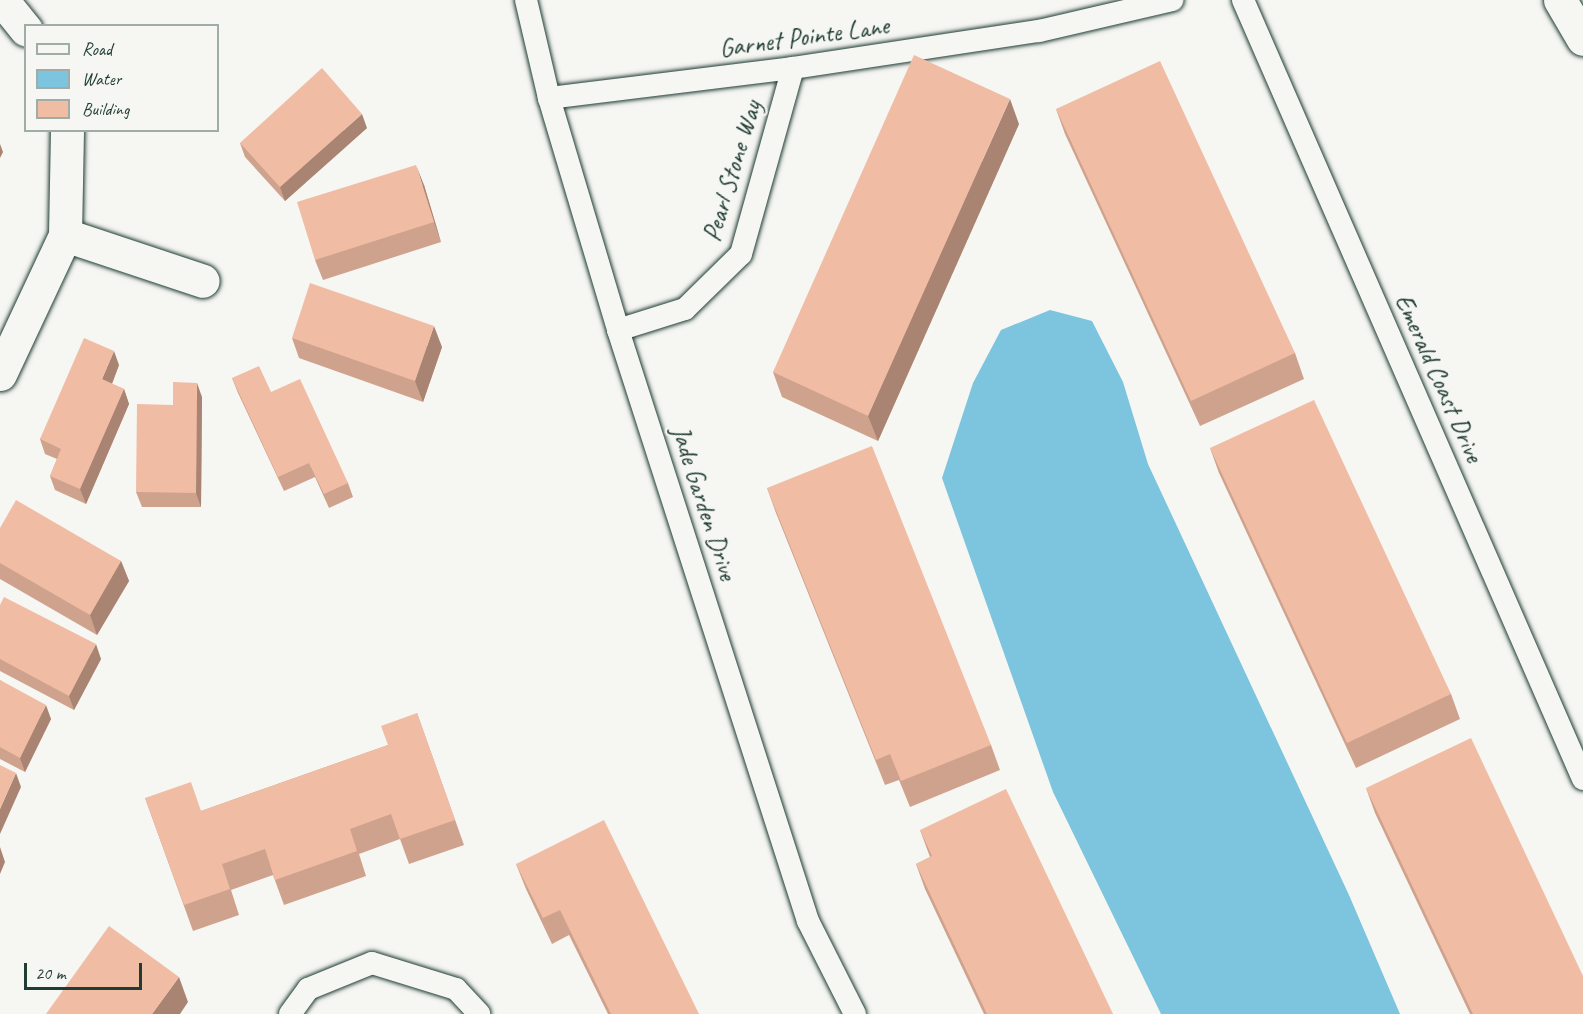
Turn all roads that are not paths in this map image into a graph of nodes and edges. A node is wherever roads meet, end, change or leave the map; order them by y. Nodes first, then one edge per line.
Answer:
1 (2, 0) edge
2 (526, 0) edge
3 (1172, 0) edge
4 (1243, 0) edge
5 (1560, 0) edge
6 (24, 28) edge
7 (1583, 39) edge
8 (793, 68) junction
9 (549, 98) junction
10 (67, 132) edge
11 (65, 235) junction
12 (203, 281) dead end
13 (618, 330) junction
14 (0, 374) edge
15 (1583, 779) edge
16 (290, 1014) edge
17 (479, 1014) edge
18 (855, 1014) edge

1 - 6 main road
2 - 9 lane, Jade Garden Drive
3 - 8 lane, Garnet Pointe Lane
4 - 15 lane, Emerald Coast Drive
5 - 7 main road
8 - 9 lane, Garnet Pointe Lane
8 - 13 lane, Pearl Stone Way
9 - 13 lane, Jade Garden Drive
10 - 11 main road
11 - 12 main road
11 - 14 main road
13 - 18 lane, Jade Garden Drive
16 - 17 lane

